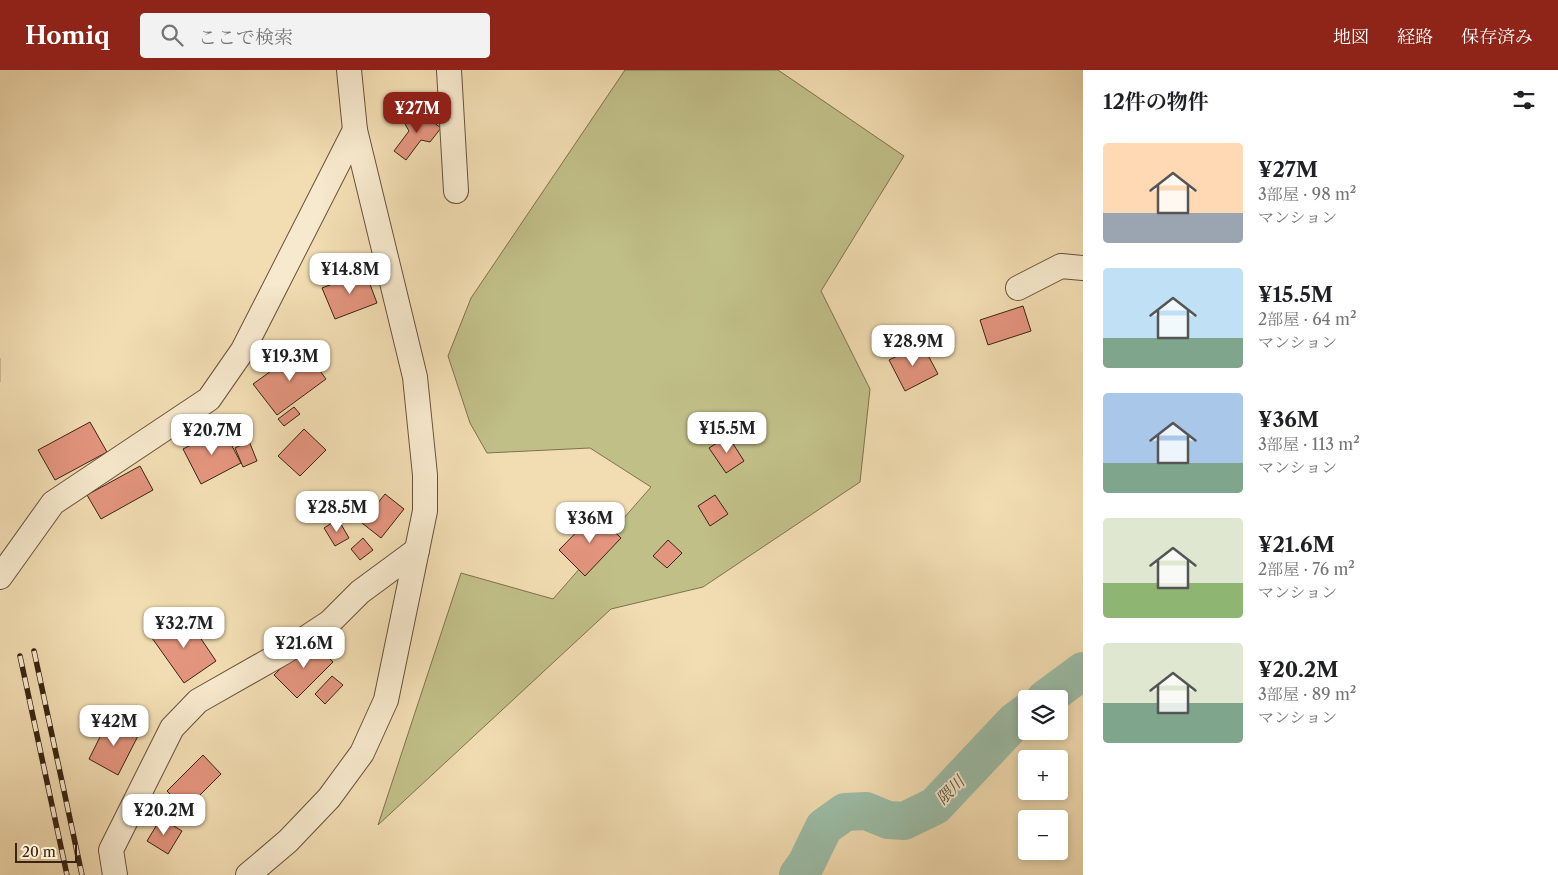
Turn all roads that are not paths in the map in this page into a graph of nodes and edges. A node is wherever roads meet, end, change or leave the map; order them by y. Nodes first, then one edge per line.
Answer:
1 (349, 70) edge
2 (449, 70) edge
3 (355, 130) junction
4 (456, 191) dead end
5 (1083, 268) edge
6 (1018, 288) dead end
7 (416, 550) junction
8 (0, 577) edge
9 (115, 875) edge
10 (248, 875) edge

1 - 3 street
2 - 4 street
3 - 7 street
3 - 8 street
5 - 6 street
7 - 9 street
7 - 10 street

